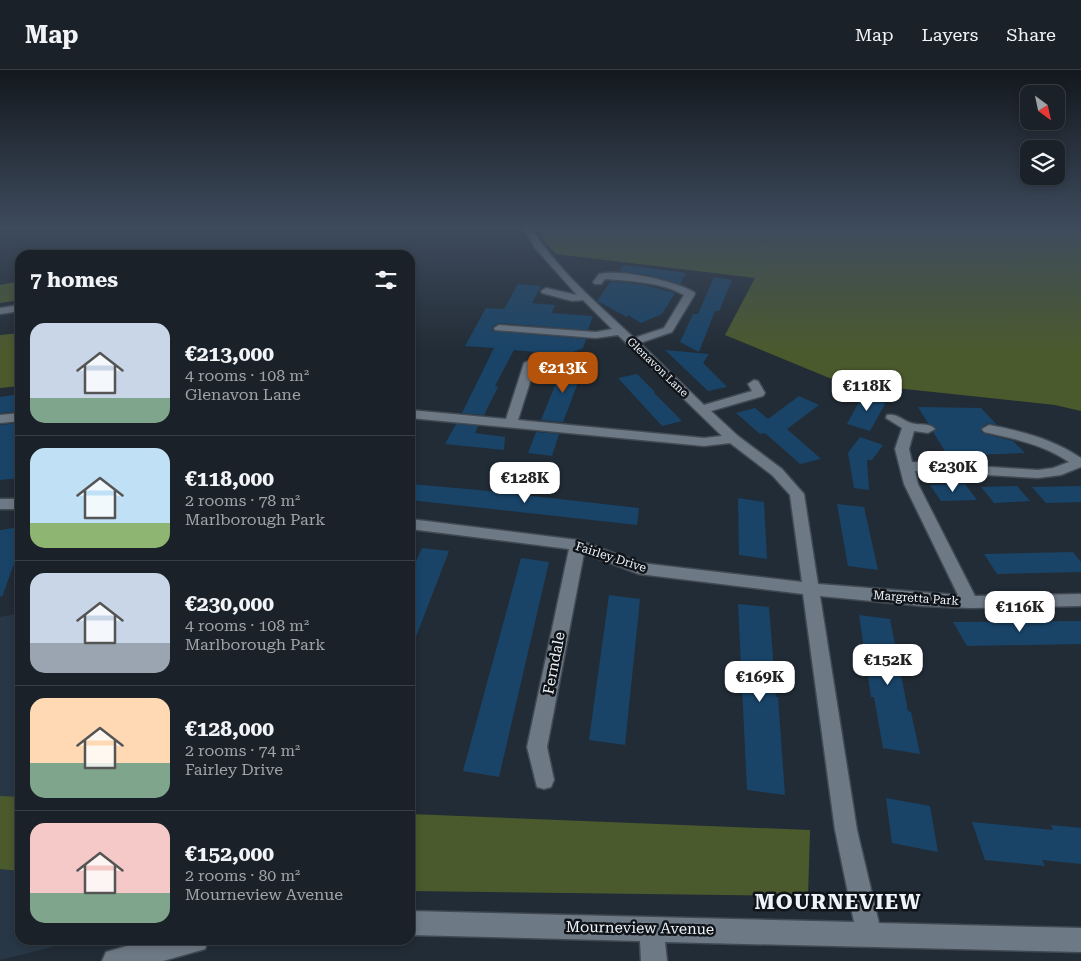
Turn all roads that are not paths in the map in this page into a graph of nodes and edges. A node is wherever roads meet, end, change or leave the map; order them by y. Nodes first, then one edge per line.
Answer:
1 (559, 269) edge
2 (598, 282) dead end
3 (546, 291) dead end
4 (585, 296) junction
5 (15, 309) edge
6 (0, 311) edge
7 (535, 319) dead end
8 (499, 328) dead end
9 (530, 330) junction
10 (622, 331) junction
11 (633, 342) junction
12 (530, 363) dead end
13 (754, 384) dead end
14 (702, 410) junction
15 (415, 414) edge
16 (15, 418) edge
17 (892, 418) dead end
18 (0, 420) edge
19 (511, 423) junction
20 (908, 427) junction
21 (928, 429) dead end
22 (989, 429) dead end
23 (733, 439) junction
24 (1079, 462) edge
25 (908, 466) junction
26 (0, 504) edge
27 (15, 504) edge
28 (415, 525) edge
29 (578, 545) junction
30 (812, 589) junction
31 (1081, 600) edge
32 (970, 602) junction
33 (544, 780) dead end
34 (415, 922) edge
35 (651, 928) junction
36 (870, 933) junction
37 (1081, 940) edge
38 (177, 945) edge
39 (115, 961) edge
40 (654, 961) edge

1 - 4 street, Glenavon Lane
2 - 11 street
3 - 4 street
4 - 10 street, Glenavon Lane
5 - 6 street
7 - 9 street
8 - 9 street
9 - 10 street
10 - 11 street, Glenavon Lane
11 - 14 street, Glenavon Lane
12 - 19 street
13 - 14 street
14 - 23 street, Glenavon Lane
15 - 19 street
16 - 18 street
17 - 20 street
19 - 23 street
20 - 21 street
20 - 25 street
22 - 24 street
23 - 30 street, Glenavon Lane
24 - 25 street
25 - 32 street
26 - 27 street
28 - 29 street, Fairley Drive
29 - 30 street, Fairley Drive
29 - 33 street, Ferndale
30 - 32 street, Margretta Park
30 - 36 street
31 - 32 street, Margretta Park
34 - 35 street, Mourneview Avenue
35 - 36 street, Mourneview Avenue
35 - 40 street
36 - 37 street, Mourneview Avenue
38 - 39 street

